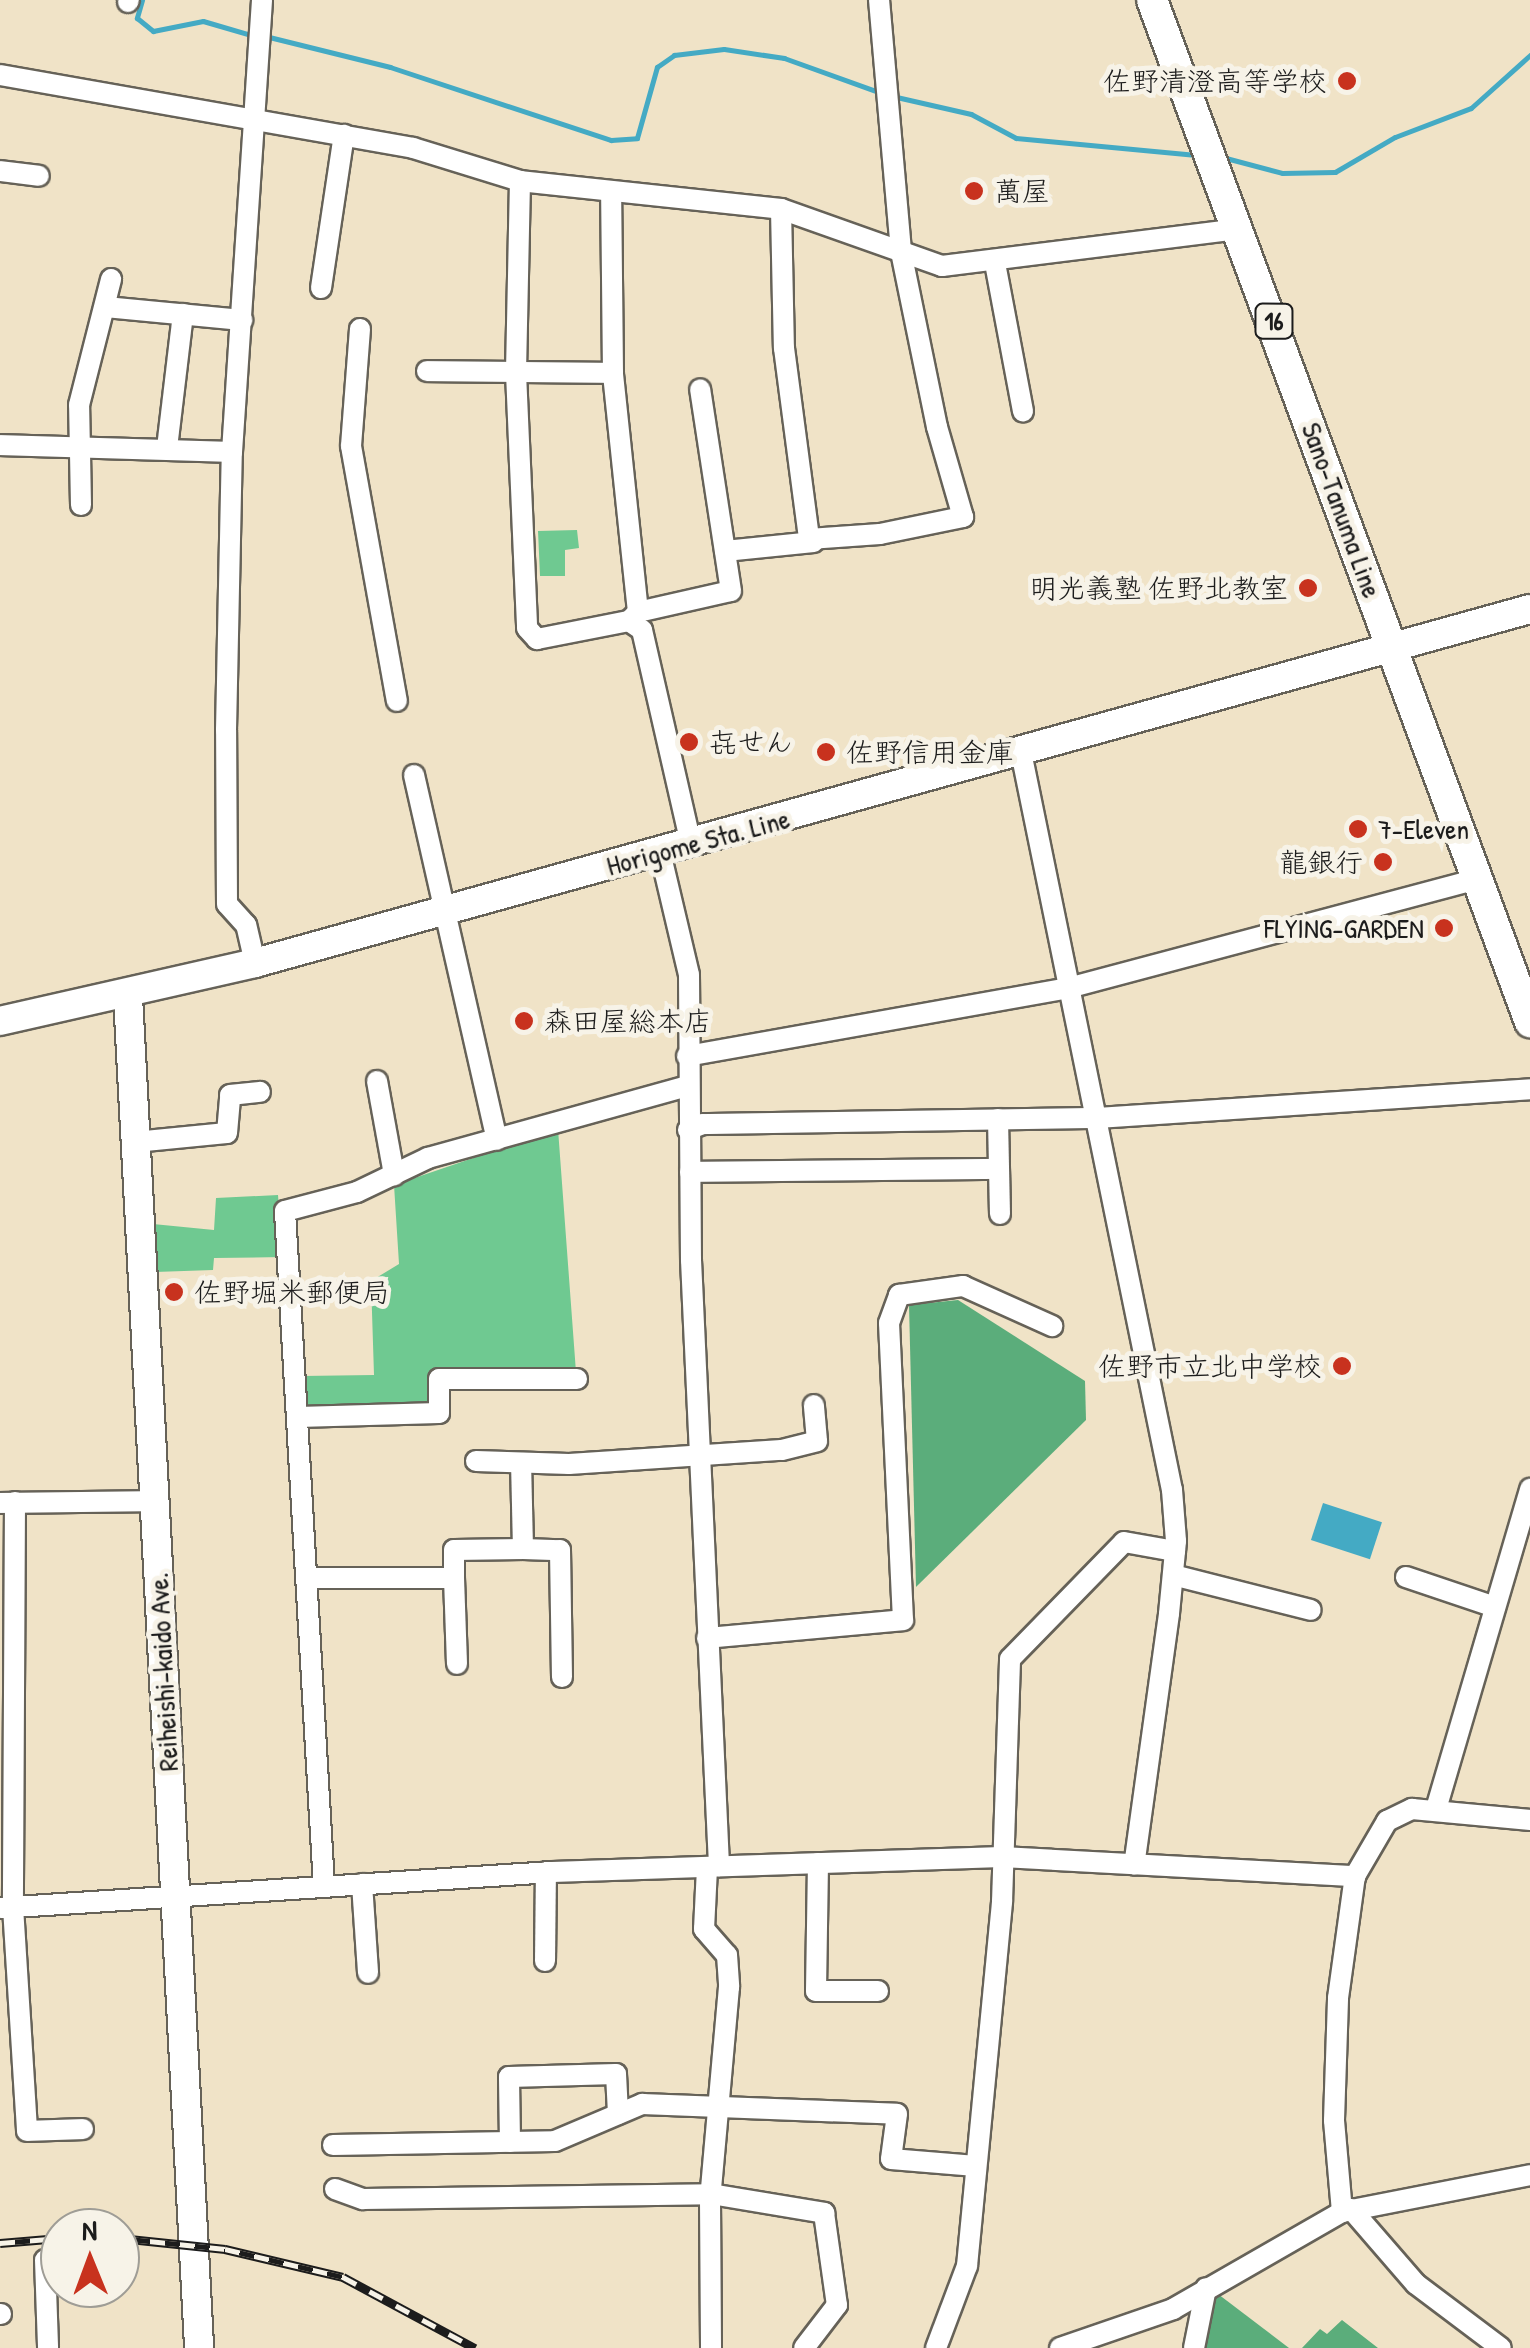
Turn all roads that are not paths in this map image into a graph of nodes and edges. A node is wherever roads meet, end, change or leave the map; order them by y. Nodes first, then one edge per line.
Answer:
1 (262, 0) edge
2 (879, 0) edge
3 (1152, 0) edge
4 (0, 75) edge
5 (254, 118) junction
6 (344, 135) junction
7 (0, 171) edge
8 (39, 176) dead end
9 (520, 181) junction
10 (611, 195) junction
11 (781, 209) junction
12 (1240, 229) junction
13 (901, 251) junction
14 (995, 264) junction
15 (111, 278) dead end
16 (321, 288) dead end
17 (105, 307) junction
18 (183, 314) junction
19 (242, 320) junction
20 (360, 328) dead end
21 (426, 371) dead end
22 (516, 373) junction
23 (613, 373) junction
24 (700, 389) dead end
25 (1024, 411) dead end
26 (80, 443) junction
27 (0, 444) edge
28 (167, 448) junction
29 (232, 452) junction
30 (81, 505) dead end
31 (814, 542) junction
32 (725, 551) junction
33 (1530, 609) edge
34 (633, 617) junction
35 (1391, 645) junction
36 (397, 701) dead end
37 (1022, 752) junction
38 (414, 775) dead end
39 (691, 844) junction
40 (660, 852) junction
41 (1478, 880) junction
42 (446, 911) junction
43 (256, 963) junction
44 (1068, 988) junction
45 (128, 996) junction
46 (0, 1021) edge
47 (1530, 1022) edge
48 (687, 1056) junction
49 (377, 1080) dead end
50 (688, 1086) junction
51 (1530, 1089) edge
52 (260, 1092) dead end
53 (1096, 1118) junction
54 (998, 1119) junction
55 (688, 1130) junction
56 (497, 1140) junction
57 (135, 1142) junction
58 (1000, 1169) junction
59 (690, 1172) junction
60 (394, 1175) junction
61 (1000, 1214) dead end
62 (1052, 1326) dead end
63 (577, 1379) dead end
64 (814, 1404) dead end
65 (298, 1417) junction
66 (698, 1455) junction
67 (476, 1461) dead end
68 (521, 1463) junction
69 (1530, 1489) edge
70 (154, 1501) junction
71 (8, 1502) edge
72 (523, 1549) junction
73 (1175, 1550) junction
74 (1173, 1575) junction
75 (1406, 1577) dead end
76 (306, 1578) junction
77 (454, 1578) junction
78 (1494, 1607) junction
79 (1311, 1610) dead end
80 (707, 1638) junction
81 (457, 1664) dead end
82 (562, 1677) dead end
83 (1436, 1809) junction
84 (1530, 1820) edge
85 (1002, 1857) junction
86 (818, 1862) junction
87 (1134, 1866) junction
88 (713, 1867) junction
89 (546, 1872) junction
90 (1355, 1876) junction
91 (362, 1884) junction
92 (324, 1886) junction
93 (175, 1898) junction
94 (6, 1908) edge
95 (545, 1961) dead end
96 (368, 1972) dead end
97 (878, 1990) dead end
98 (721, 2110) junction
99 (618, 2114) junction
100 (83, 2129) dead end
101 (510, 2142) junction
102 (333, 2145) dead end
103 (976, 2166) junction
104 (1530, 2176) edge
105 (335, 2190) dead end
106 (711, 2194) junction
107 (1346, 2210) junction
108 (1206, 2288) junction
109 (47, 2308) edge
110 (48, 2348) edge
111 (199, 2348) edge
112 (711, 2348) edge
113 (804, 2348) edge
114 (936, 2348) edge
115 (1060, 2348) edge
116 (1194, 2348) edge
117 (1502, 2348) edge

1 - 5 street
2 - 13 street
3 - 12 main road, Sano-Tanuma Line / 16
4 - 5 street
5 - 6 street
5 - 19 street
6 - 9 street
6 - 16 street
7 - 8 street
9 - 10 street
9 - 22 street
10 - 11 street
10 - 23 street
11 - 13 street
11 - 31 street
12 - 14 street
12 - 35 main road, Sano-Tanuma Line / 16
13 - 14 street
13 - 31 street
14 - 25 street
15 - 17 street
17 - 18 street
17 - 26 street
18 - 19 street
18 - 28 street
19 - 29 street
20 - 36 street
21 - 22 street
22 - 23 street
22 - 34 street
23 - 34 street
24 - 32 street
26 - 27 street
26 - 28 street
26 - 30 street
28 - 29 street
29 - 43 street
31 - 32 street
32 - 34 street
33 - 35 main road
34 - 39 street
35 - 37 main road, Horigome Sta. Line
35 - 41 main road, Sano-Tanuma Line / 16
37 - 39 main road, Horigome Sta. Line
37 - 44 street
38 - 42 street
39 - 40 main road, Horigome Sta. Line
40 - 42 main road, Horigome Sta. Line
40 - 48 street
41 - 44 street
41 - 47 main road, Sano-Tanuma Line / 16
42 - 43 main road, Horigome Sta. Line
42 - 56 street
43 - 45 main road, Horigome Sta. Line
44 - 48 street
44 - 53 street
45 - 46 main road, Horigome Sta. Line
45 - 57 main road, Reiheishi-kaido Ave.
48 - 50 street
49 - 60 street
50 - 55 street
50 - 56 street
51 - 53 street
52 - 57 street
53 - 54 street
53 - 73 street
54 - 55 street
54 - 58 street
55 - 59 street
56 - 60 street
57 - 70 main road, Reiheishi-kaido Ave.
58 - 59 street
58 - 61 street
59 - 66 street
60 - 65 street
62 - 80 street
63 - 65 street
64 - 66 street
65 - 76 street
66 - 68 street
66 - 80 street
67 - 68 street
68 - 72 street
69 - 78 street
70 - 71 street
70 - 93 main road, Reiheishi-kaido Ave.
71 - 94 street
72 - 77 street
72 - 82 street
73 - 74 street
73 - 85 street
74 - 79 street
74 - 87 street
75 - 78 street
76 - 77 street
76 - 92 street
77 - 81 street
78 - 83 street
80 - 88 street
83 - 84 street
83 - 90 street
85 - 86 street
85 - 87 street
85 - 103 street
86 - 88 street
86 - 97 street
87 - 90 street
88 - 89 street
88 - 98 street
89 - 91 street
89 - 95 street
90 - 107 street
91 - 92 street
91 - 96 street
92 - 93 street
93 - 94 street
93 - 111 main road, Reiheishi-kaido Ave.
94 - 100 street
98 - 99 street
98 - 103 street
98 - 106 street
99 - 101 street
99 - 101 street
101 - 102 street
103 - 114 street
104 - 107 street
105 - 106 street
106 - 112 street
106 - 113 street
107 - 108 street
107 - 117 street
108 - 115 street
108 - 116 street
109 - 110 street

